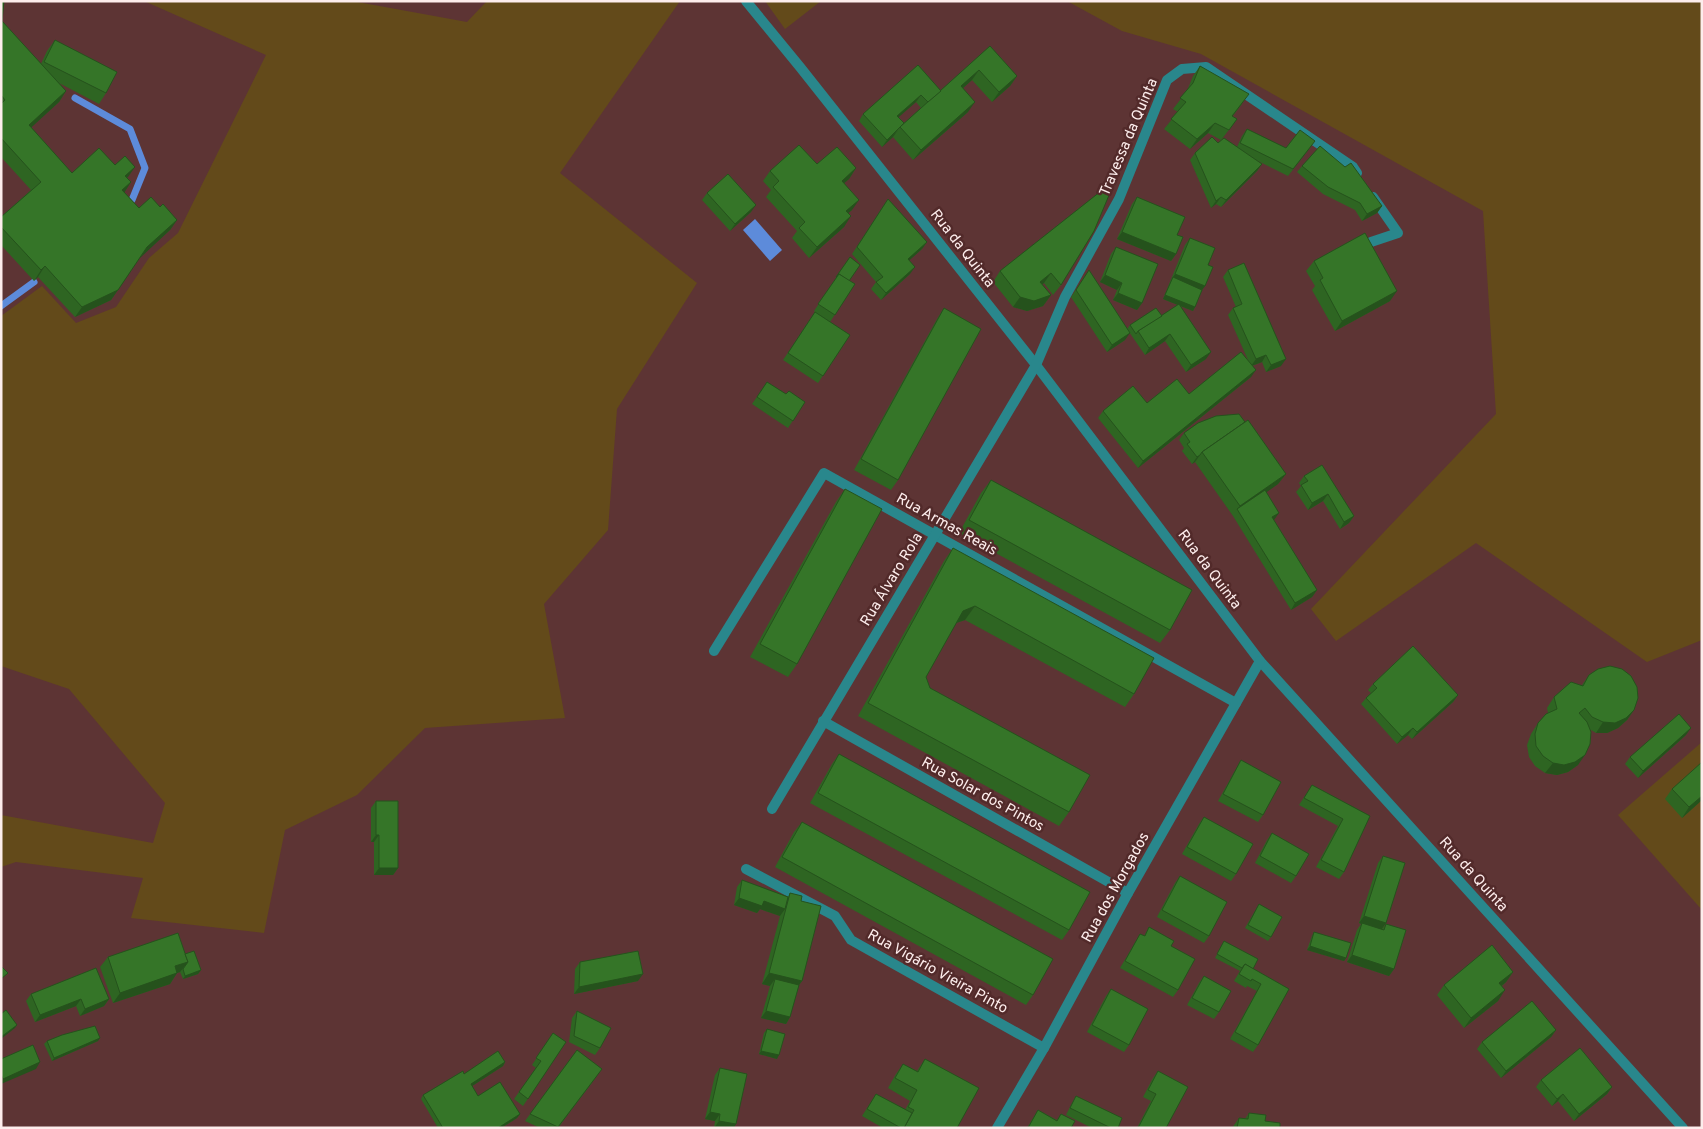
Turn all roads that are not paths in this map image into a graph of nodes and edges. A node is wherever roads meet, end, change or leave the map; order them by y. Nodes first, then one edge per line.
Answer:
1 (746, 1) edge
2 (1371, 242) edge
3 (1036, 365) junction
4 (935, 534) junction
5 (714, 651) dead end
6 (1260, 661) junction
7 (1236, 704) junction
8 (823, 721) junction
9 (772, 810) dead end
10 (746, 869) dead end
11 (1128, 892) junction
12 (1044, 1048) junction
13 (997, 1128) edge
14 (1683, 1128) edge

1 - 3 street, Rua da Quinta
2 - 3 street, Travessa da Quinta
3 - 4 street, Rua Álvaro Rola
3 - 6 street, Rua da Quinta
4 - 5 street, Rua Armas Reais
4 - 7 street, Rua Armas Reais
4 - 8 street, Rua Álvaro Rola
6 - 7 street, Rua dos Morgados
6 - 14 street, Rua da Quinta
7 - 11 street, Rua dos Morgados
8 - 9 street, Rua Álvaro Rola
8 - 11 street, Rua Solar dos Pintos
10 - 12 street, Rua Vigário Vieira Pinto
11 - 12 street, Rua dos Morgados
12 - 13 street, Rua dos Morgados

